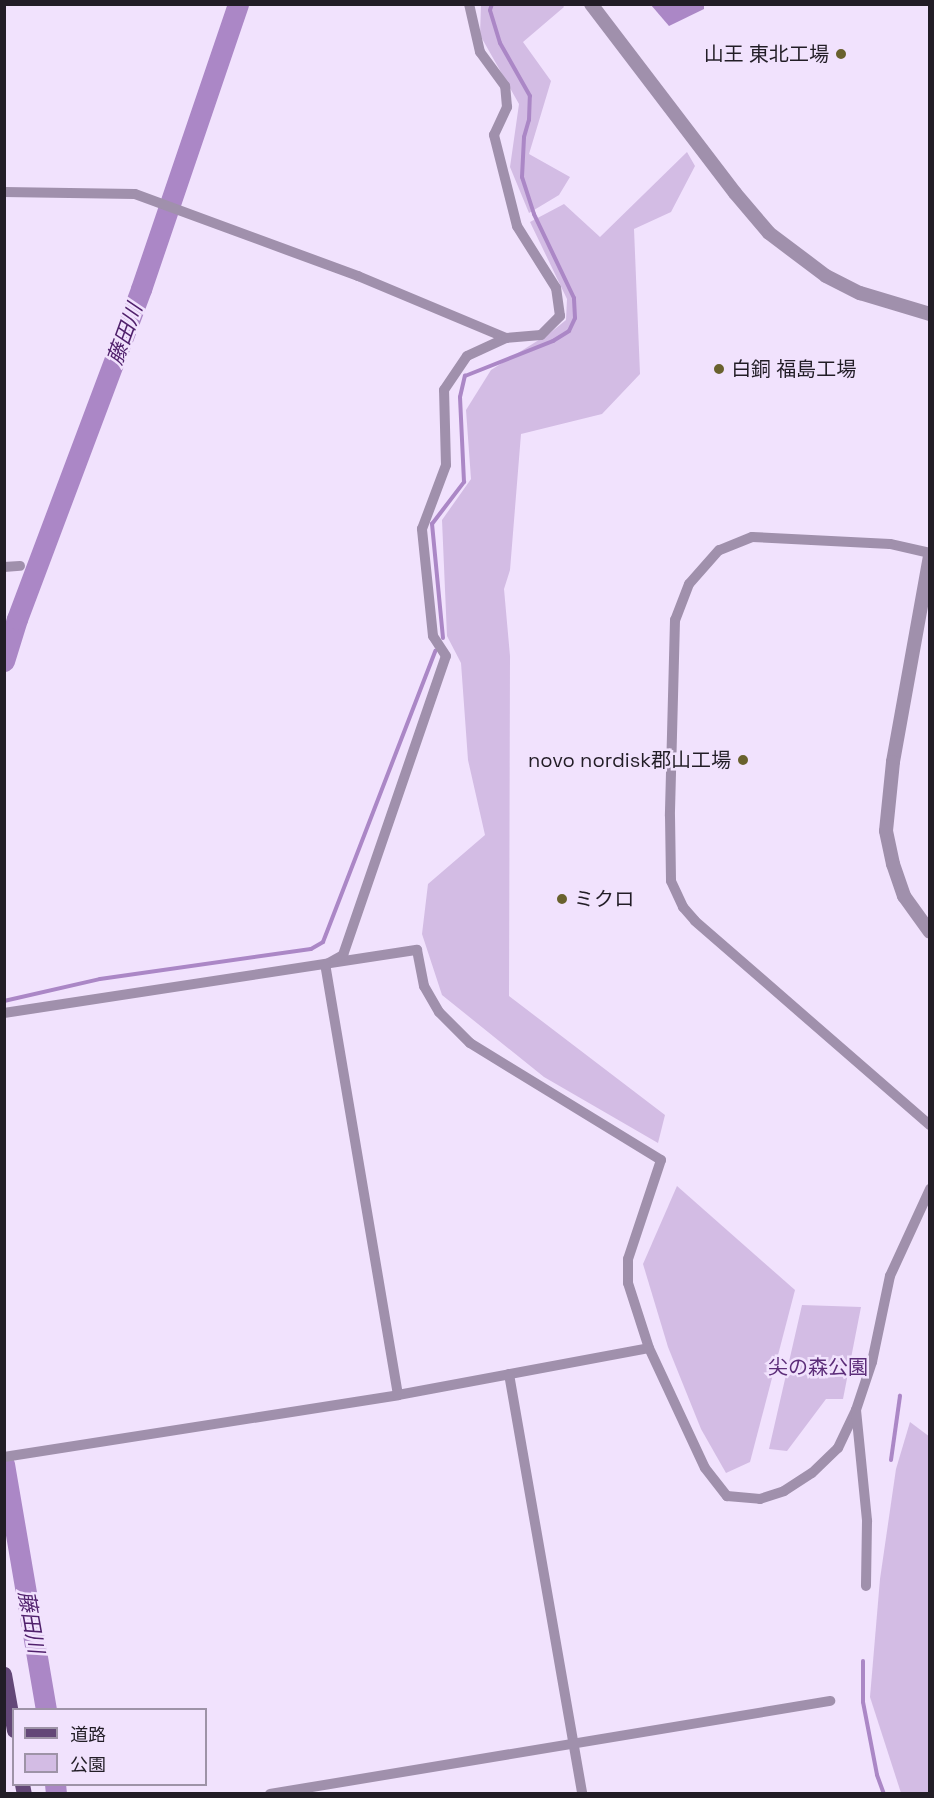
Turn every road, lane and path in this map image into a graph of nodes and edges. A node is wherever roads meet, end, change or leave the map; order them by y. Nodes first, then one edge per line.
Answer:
1 (469, 4) edge
2 (591, 4) edge
3 (4, 192) edge
4 (930, 314) edge
5 (506, 338) junction
6 (930, 554) edge
7 (20, 566) dead end
8 (4, 567) edge
9 (930, 932) edge
10 (325, 965) junction
11 (4, 1013) edge
12 (930, 1125) edge
13 (930, 1189) edge
14 (649, 1348) junction
15 (509, 1374) junction
16 (398, 1395) junction
17 (856, 1410) junction
18 (4, 1457) edge
19 (866, 1586) dead end
20 (4, 1674) edge
21 (830, 1701) dead end
22 (12, 1719) edge
23 (573, 1741) junction
24 (270, 1794) edge
25 (582, 1794) edge

1 - 5 street
2 - 4 street
3 - 5 street
5 - 10 street
6 - 9 street
6 - 12 street
7 - 8 street
10 - 11 street
10 - 14 street
10 - 16 street
13 - 17 street
14 - 15 street
14 - 17 street
15 - 16 street
15 - 23 street
16 - 18 street
17 - 19 street
20 - 22 main road
21 - 23 street
23 - 24 street
23 - 25 street

